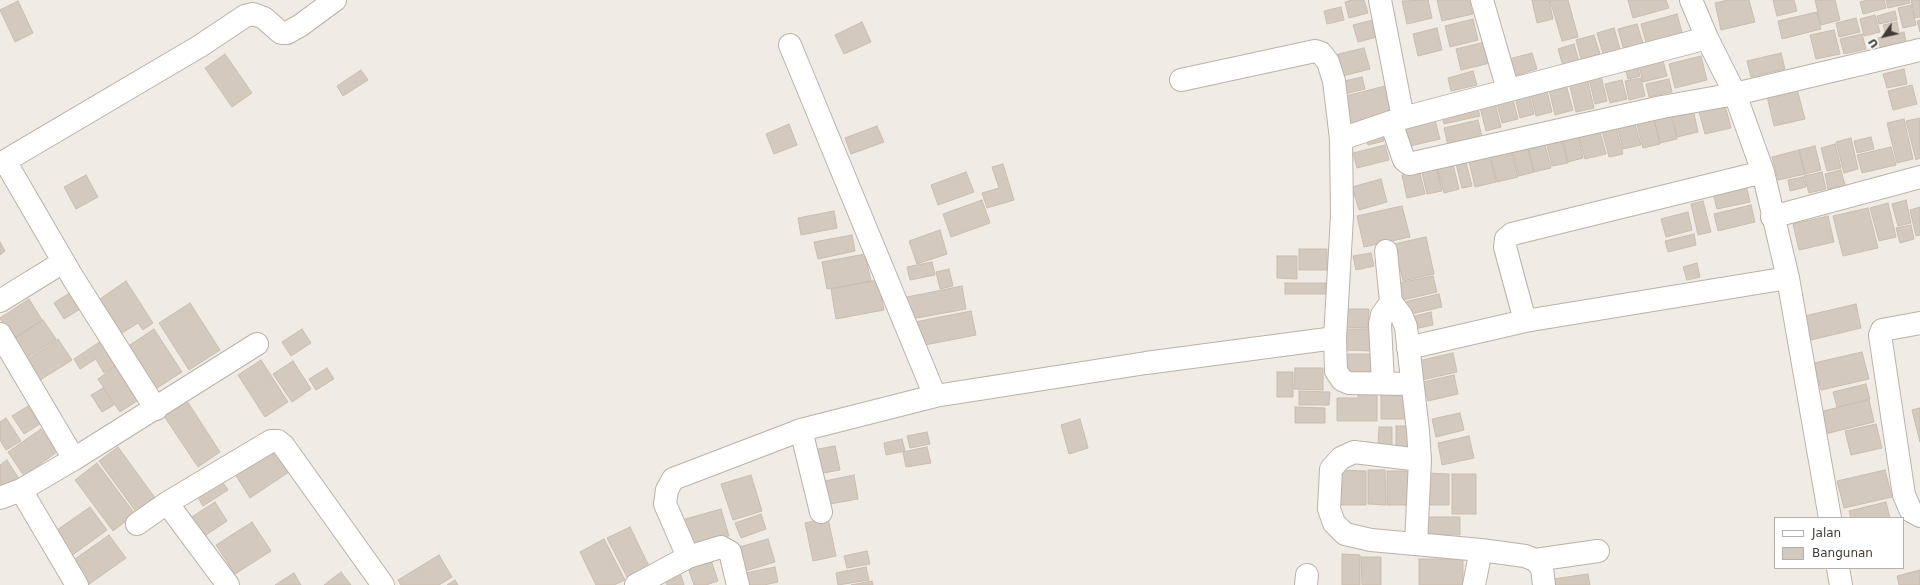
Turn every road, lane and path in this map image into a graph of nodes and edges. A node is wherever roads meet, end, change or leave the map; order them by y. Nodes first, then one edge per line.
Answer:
1 (335, 0) edge
2 (1380, 0) edge
3 (1482, 0) edge
4 (1696, 1) edge
5 (1707, 38) junction
6 (790, 45) dead end
7 (1920, 50) edge
8 (1181, 80) dead end
9 (1508, 90) junction
10 (1735, 94) junction
11 (1397, 120) junction
12 (1341, 139) junction
13 (3, 163) edge
14 (1763, 172) junction
15 (1920, 177) edge
16 (1772, 217) junction
17 (1386, 251) dead end
18 (63, 262) junction
19 (1788, 278) junction
20 (0, 301) edge
21 (1391, 302) junction
22 (1525, 321) junction
23 (1920, 323) edge
24 (0, 334) edge
25 (1335, 338) junction
26 (257, 344) dead end
27 (1408, 348) junction
28 (1383, 383) junction
29 (1411, 384) junction
30 (935, 396) junction
31 (156, 409) junction
32 (802, 430) junction
33 (74, 459) junction
34 (1420, 460) junction
35 (21, 490) junction
36 (0, 498) edge
37 (167, 503) junction
38 (821, 512) dead end
39 (1920, 516) edge
40 (1830, 517) edge
41 (137, 524) dead end
42 (1416, 544) junction
43 (1481, 550) junction
44 (1598, 551) dead end
45 (688, 558) junction
46 (1535, 560) junction
47 (1838, 569) edge
48 (77, 585) edge
49 (228, 585) edge
50 (384, 585) edge
51 (636, 585) edge
52 (738, 585) edge
53 (1474, 585) edge
54 (1544, 585) edge
55 (1841, 585) edge

1 - 13 street
2 - 11 street
3 - 9 street
4 - 5 street
5 - 9 street
5 - 10 street
6 - 30 street
7 - 10 street
8 - 12 street
9 - 11 street
10 - 11 street
10 - 14 street
11 - 12 street
12 - 25 street
13 - 18 street
14 - 16 street
14 - 22 street
15 - 16 street
16 - 19 street
17 - 21 street
18 - 20 street
18 - 31 street
19 - 22 street
19 - 40 street
21 - 27 street
21 - 28 street
22 - 27 street
23 - 39 street
24 - 33 street
25 - 28 street
25 - 30 street
26 - 31 street
27 - 29 street
28 - 29 street
29 - 34 street
30 - 32 street
31 - 33 street
32 - 38 street
32 - 45 street
33 - 35 street
34 - 42 street
34 - 42 street
35 - 36 street
35 - 48 street
37 - 41 street
37 - 49 street
37 - 50 street
42 - 43 street
43 - 46 street
43 - 53 street
44 - 46 street
45 - 51 street
45 - 52 street
46 - 54 street
47 - 55 street

